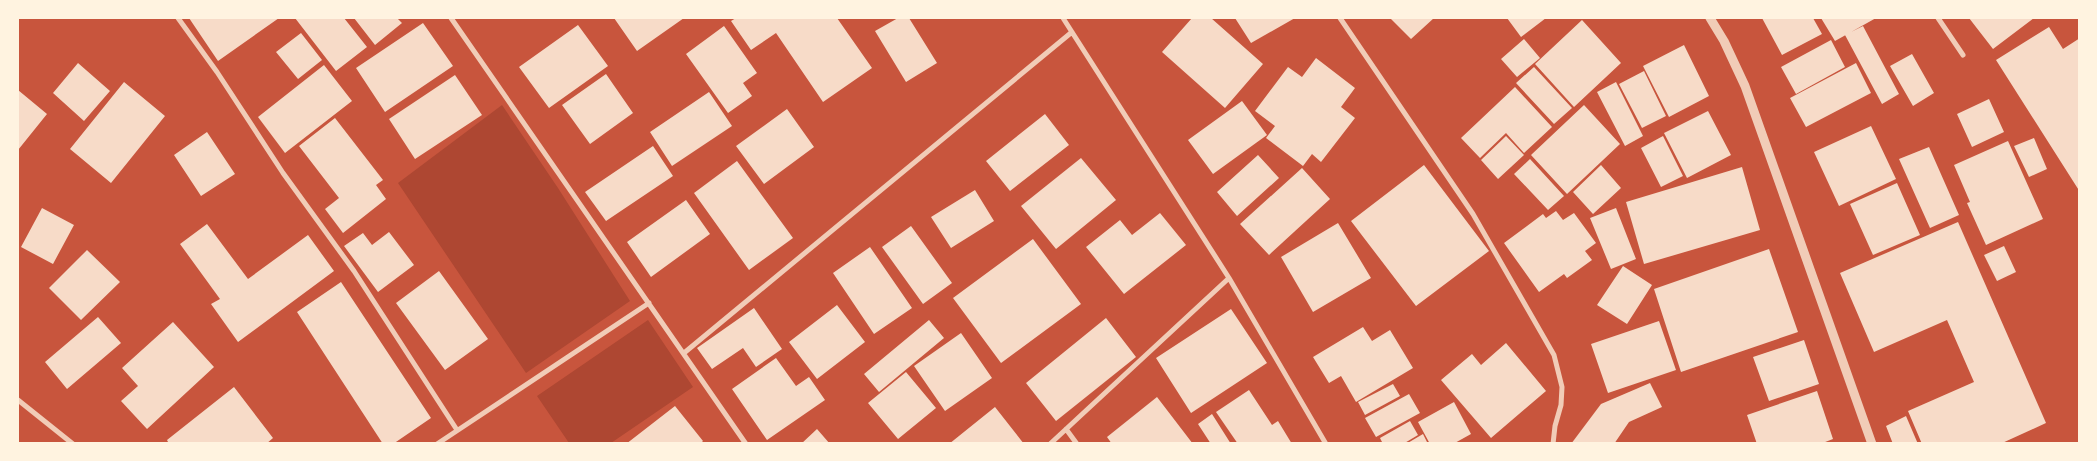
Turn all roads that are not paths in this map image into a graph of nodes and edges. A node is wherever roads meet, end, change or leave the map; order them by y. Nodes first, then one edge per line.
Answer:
1 (178, 18) edge
2 (451, 18) edge
3 (1063, 18) edge
4 (1340, 18) edge
5 (1710, 18) edge
6 (1938, 18) edge
7 (1072, 32) junction
8 (1963, 55) dead end
9 (1229, 278) junction
10 (649, 303) junction
11 (684, 353) junction
12 (18, 400) edge
13 (1066, 429) junction
14 (457, 430) junction
15 (73, 444) edge
16 (437, 444) edge
17 (746, 444) edge
18 (1050, 444) edge
19 (1077, 444) edge
20 (1326, 444) edge
21 (1553, 444) edge
22 (1872, 444) edge

1 - 14 street
2 - 10 street
3 - 7 street
4 - 21 street
5 - 22 street
6 - 8 street
7 - 9 street
7 - 11 street
9 - 13 street
9 - 20 street
10 - 11 street
10 - 14 street
11 - 17 street
12 - 15 street
13 - 18 street
13 - 19 street
14 - 16 street

